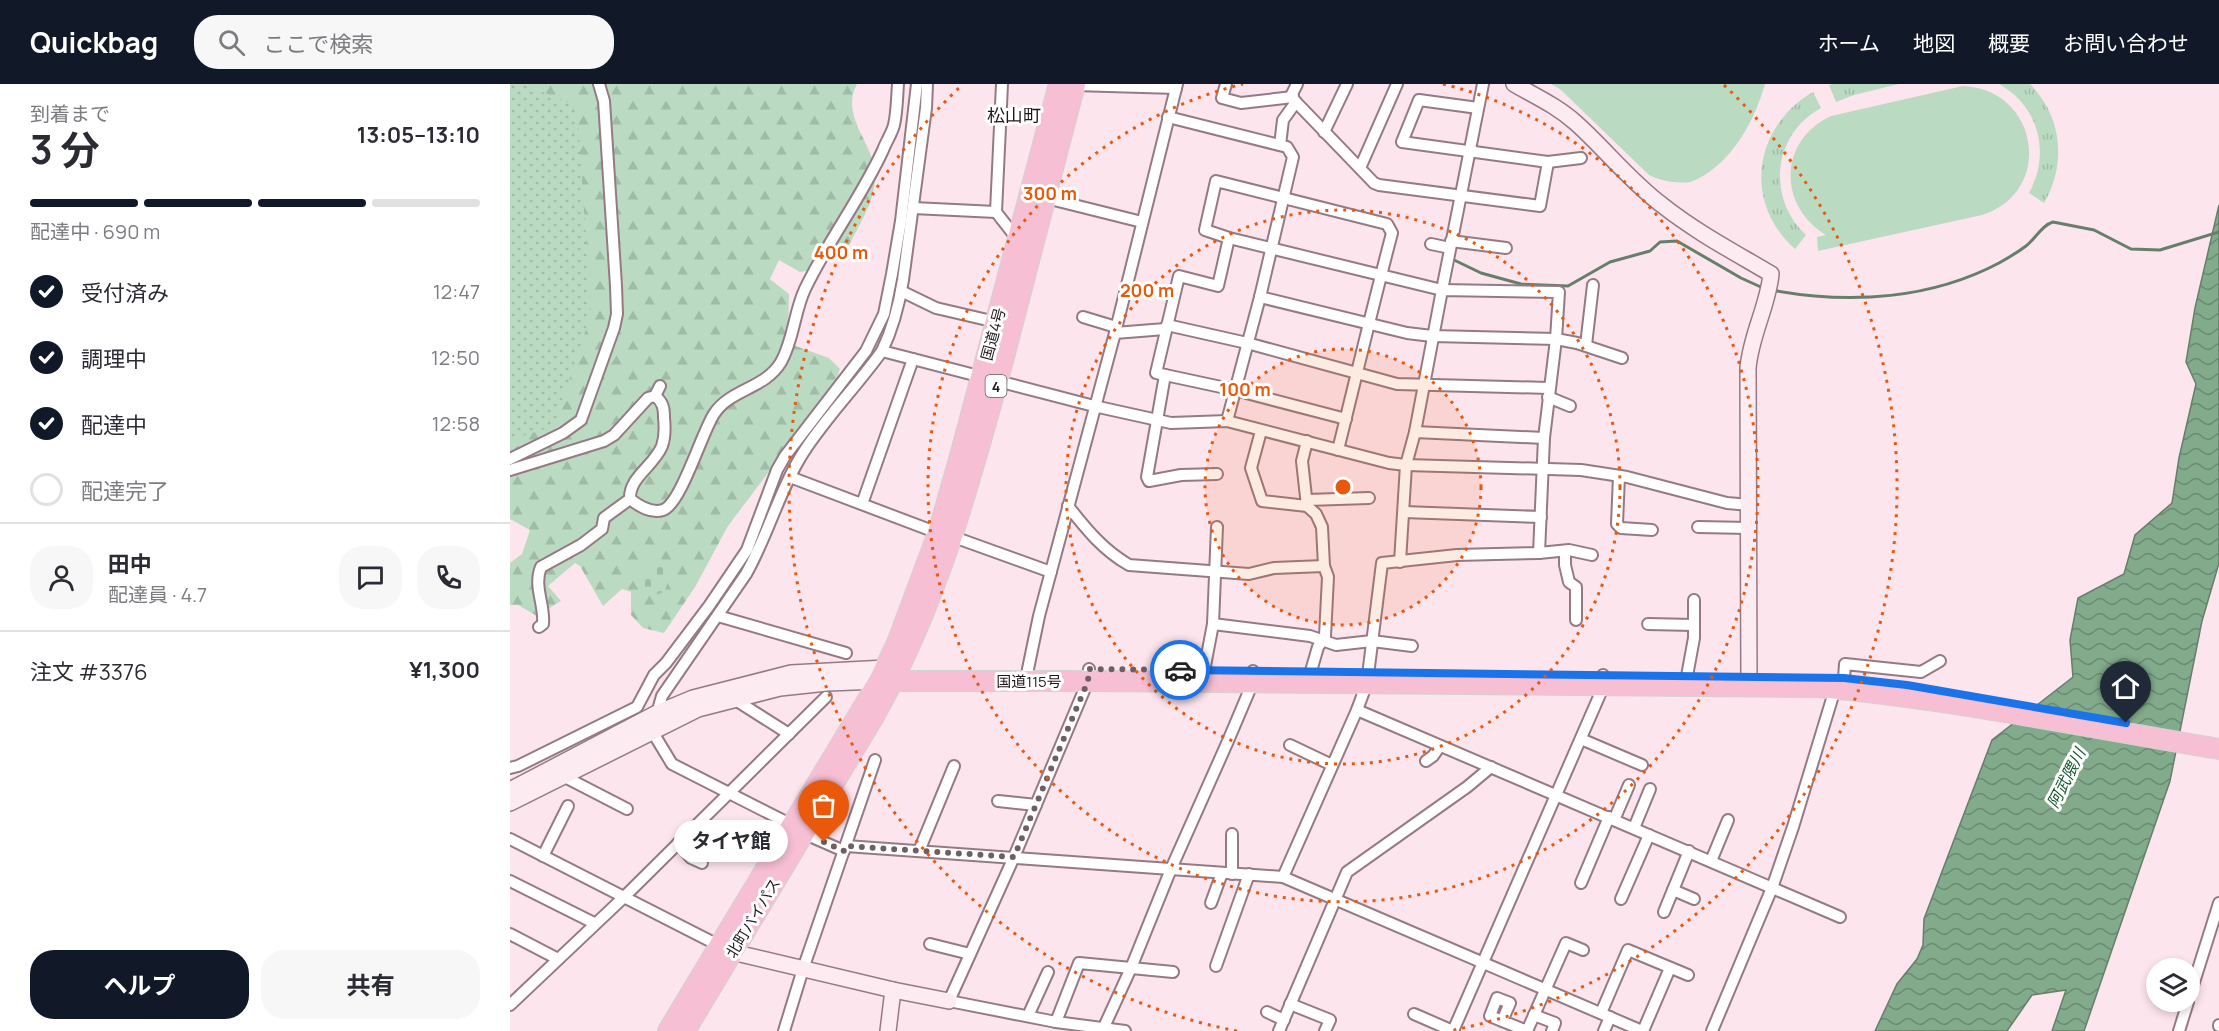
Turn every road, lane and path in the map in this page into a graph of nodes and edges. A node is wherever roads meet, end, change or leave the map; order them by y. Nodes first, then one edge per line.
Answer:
1 (598, 84) edge
2 (898, 84) edge
3 (917, 84) edge
4 (927, 84) edge
5 (1002, 84) edge
6 (1070, 84) edge
7 (1226, 84) edge
8 (1297, 84) edge
9 (1347, 84) edge
10 (1397, 84) edge
11 (1483, 84) edge
12 (1514, 84) edge
13 (1176, 86) edge
14 (1295, 100) junction
15 (1478, 108) junction
16 (1168, 117) junction
17 (1324, 132) junction
18 (1280, 145) junction
19 (1469, 152) junction
20 (1581, 158) dead end
21 (1548, 162) junction
22 (1360, 168) junction
23 (1461, 196) junction
24 (1283, 197) junction
25 (1046, 198) junction
26 (913, 208) junction
27 (996, 212) junction
28 (1142, 222) junction
29 (1229, 238) junction
30 (1018, 240) junction
31 (1431, 244) dead end
32 (1451, 245) junction
33 (1271, 248) junction
34 (1506, 248) dead end
35 (1381, 274) junction
36 (1593, 285) dead end
37 (1442, 290) junction
38 (901, 291) junction
39 (1260, 297) junction
40 (1083, 318) dead end
41 (996, 322) junction
42 (1368, 325) junction
43 (1166, 327) junction
44 (1116, 330) junction
45 (1432, 336) junction
46 (1556, 339) junction
47 (1247, 343) junction
48 (1586, 345) junction
49 (882, 351) junction
50 (1622, 358) dead end
51 (913, 359) junction
52 (1358, 373) junction
53 (1165, 375) junction
54 (989, 379) junction
55 (1424, 384) junction
56 (1235, 390) junction
57 (1548, 393) junction
58 (1094, 406) junction
59 (1570, 406) dead end
60 (1156, 419) junction
61 (1346, 419) junction
62 (1227, 421) junction
63 (1261, 431) junction
64 (1415, 432) junction
65 (1544, 438) junction
66 (1307, 441) junction
67 (1338, 450) junction
68 (510, 459) edge
69 (1406, 465) junction
70 (1543, 469) junction
71 (510, 470) edge
72 (1217, 474) dead end
73 (1619, 476) junction
74 (790, 477) junction
75 (1370, 498) dead end
76 (630, 499) junction
77 (1307, 503) junction
78 (862, 504) junction
79 (1750, 505) junction
80 (1068, 506) junction
81 (1404, 512) junction
82 (1541, 517) junction
83 (1217, 527) dead end
84 (1698, 527) dead end
85 (1749, 528) junction
86 (1652, 530) dead end
87 (944, 534) junction
88 (1565, 551) junction
89 (1539, 553) junction
90 (1592, 555) dead end
91 (1400, 562) junction
92 (1324, 566) junction
93 (1216, 571) junction
94 (1051, 572) junction
95 (1694, 600) dead end
96 (718, 616) junction
97 (1576, 620) dead end
98 (1213, 624) junction
99 (1648, 624) dead end
100 (1694, 625) junction
101 (539, 627) dead end
102 (1321, 639) junction
103 (1372, 641) junction
104 (1412, 646) dead end
105 (846, 653) dead end
106 (1940, 661) dead end
107 (1028, 669) junction
108 (1204, 670) junction
109 (1311, 670) junction
110 (890, 675) junction
111 (1089, 675) junction
112 (1253, 676) junction
113 (1687, 676) junction
114 (1367, 678) junction
115 (1603, 681) junction
116 (1749, 682) junction
117 (1839, 684) junction
118 (1938, 696) junction
119 (826, 698) dead end
120 (734, 699) junction
121 (1357, 710) junction
122 (657, 713) junction
123 (652, 731) junction
124 (789, 734) junction
125 (1581, 739) junction
126 (2219, 740) edge
127 (1290, 745) dead end
128 (1440, 746) junction
129 (2219, 750) edge
130 (875, 760) dead end
131 (1426, 761) dead end
132 (954, 765) dead end
133 (1332, 765) junction
134 (1642, 765) dead end
135 (1491, 767) junction
136 (510, 768) edge
137 (563, 776) junction
138 (1629, 785) dead end
139 (1650, 789) dead end
140 (510, 790) edge
141 (729, 793) junction
142 (1557, 795) junction
143 (998, 801) dead end
144 (510, 803) edge
145 (1036, 805) junction
146 (568, 806) dead end
147 (627, 809) dead end
148 (1611, 818) junction
149 (1728, 820) dead end
150 (1634, 828) junction
151 (799, 829) junction
152 (1232, 834) dead end
153 (1649, 834) junction
154 (510, 839) edge
155 (678, 843) junction
156 (845, 848) junction
157 (919, 851) junction
158 (1689, 851) junction
159 (543, 856) junction
160 (1014, 857) junction
161 (1711, 861) junction
162 (702, 863) dead end
163 (1171, 869) junction
164 (1227, 873) junction
165 (1249, 874) junction
166 (1283, 877) junction
167 (510, 881) edge
168 (1581, 883) dead end
169 (1772, 888) junction
170 (1673, 890) junction
171 (623, 897) junction
172 (1335, 898) junction
173 (1621, 899) dead end
174 (1694, 899) dead end
175 (1211, 903) dead end
176 (2219, 903) edge
177 (1664, 912) dead end
178 (1840, 917) dead end
179 (594, 923) junction
180 (510, 934) edge
181 (930, 944) dead end
182 (725, 949) junction
183 (1583, 950) dead end
184 (970, 954) junction
185 (558, 959) junction
186 (2200, 963) edge
187 (1483, 964) junction
188 (1215, 966) dead end
189 (1131, 968) junction
190 (1670, 968) junction
191 (803, 969) junction
192 (1048, 972) dead end
193 (1173, 972) dead end
194 (1688, 975) dead end
195 (1545, 989) junction
196 (893, 990) junction
197 (949, 1001) junction
198 (1290, 1004) junction
199 (510, 1005) edge
200 (1268, 1012) dead end
201 (2185, 1012) edge
202 (1414, 1014) dead end
203 (1534, 1015) junction
204 (1605, 1015) junction
205 (1028, 1016) junction
206 (1284, 1020) junction
207 (1503, 1021) dead end
208 (1056, 1022) junction
209 (1100, 1028) edge
210 (669, 1031) edge
211 (685, 1031) edge
212 (784, 1031) edge
213 (888, 1031) edge
214 (1125, 1031) edge
215 (1279, 1031) edge
216 (1325, 1031) edge
217 (1453, 1031) edge
218 (1552, 1031) edge
219 (1604, 1031) edge
220 (1643, 1031) edge
221 (1712, 1031) edge
222 (2179, 1031) edge

1 - 68 street
2 - 76 street
3 - 136 street
4 - 26 street
5 - 27 street
6 - 13 street
6 - 25 highway, 国道4号 / 4
6 - 30 highway, 国道4号 / 4
7 - 14 street
8 - 14 street
9 - 17 street
10 - 22 street
11 - 15 street
12 - 79 street
13 - 16 street
14 - 17 street
14 - 18 street
15 - 19 street
15 - 19 street
16 - 18 street
16 - 28 street
17 - 22 street
18 - 24 street
19 - 21 street
19 - 23 street
20 - 21 street
21 - 23 street
22 - 23 street
23 - 32 street
24 - 29 street
24 - 33 street
24 - 35 street
25 - 28 street
25 - 54 highway, 国道4号 / 4
26 - 27 street
26 - 38 street
27 - 30 street
28 - 44 street
29 - 33 street
29 - 43 street
30 - 41 highway, 国道4号 / 4
31 - 32 street
32 - 34 street
32 - 37 street
33 - 35 street
33 - 39 street
35 - 37 street
35 - 42 street
36 - 48 street
37 - 45 street
37 - 46 street
38 - 41 street
38 - 49 street
39 - 42 street
39 - 47 street
40 - 44 street
41 - 54 highway, 国道4号 / 4
42 - 45 street
42 - 52 street
43 - 44 street
43 - 47 street
43 - 53 street
44 - 58 street
45 - 46 street
45 - 55 street
46 - 48 street
46 - 57 street
47 - 52 street
47 - 56 street
48 - 50 street
49 - 51 street
49 - 74 street
51 - 54 street
51 - 78 street
52 - 55 street
52 - 61 street
53 - 56 street
53 - 60 street
54 - 58 street
54 - 87 highway, 国道4号 / 4
55 - 57 street
55 - 64 street
56 - 61 street
56 - 62 street
57 - 59 street
57 - 65 street
58 - 60 street
58 - 80 street
60 - 62 street
60 - 72 street
61 - 67 street
62 - 63 street
63 - 66 street
63 - 77 street
64 - 65 street
64 - 69 street
65 - 70 street
66 - 67 street
66 - 77 street
67 - 69 street
69 - 70 street
69 - 81 street
70 - 73 street
70 - 82 street
71 - 76 street
73 - 79 street
73 - 86 street
74 - 78 street
74 - 96 street
75 - 77 street
76 - 101 street
77 - 92 street
78 - 87 street
79 - 85 street
80 - 93 street
80 - 94 street
81 - 82 street
81 - 91 street
82 - 89 street
83 - 93 street
84 - 85 street
85 - 116 street
87 - 94 street
87 - 110 highway, 国道4号 / 4
88 - 89 street
88 - 90 street
88 - 97 street
89 - 91 street
91 - 103 street
92 - 93 street
92 - 102 street
93 - 98 street
94 - 107 street
95 - 100 street
96 - 105 street
96 - 122 street
98 - 102 street
98 - 108 street
99 - 100 street
100 - 113 street
102 - 103 street
102 - 109 street
103 - 104 street
103 - 114 street
106 - 117 street
107 - 110 highway, 国道115号
107 - 111 highway, 国道115号
108 - 111 highway, 国道115号
108 - 112 highway, 国道115号
109 - 112 highway, 国道115号
109 - 114 highway, 国道115号
110 - 111 highway, 国道115号
110 - 120 street
110 - 122 street
110 - 151 highway, 北町バイパス / 4
111 - 112 highway, 国道115号
111 - 145 street
112 - 114 highway, 国道115号
112 - 163 street
113 - 115 highway, 国道115号
113 - 116 highway, 国道115号
114 - 115 highway, 国道115号
114 - 121 street
115 - 116 highway, 国道115号
115 - 125 street
116 - 117 highway, 国道115号
117 - 118 highway, 国道115号
117 - 169 street
118 - 126 highway, 国道115号
118 - 129 highway, 国道115号
119 - 124 street
120 - 123 street
120 - 124 street
121 - 128 street
121 - 133 street
122 - 123 street
122 - 140 street
123 - 137 street
123 - 141 street
124 - 141 street
125 - 134 street
125 - 142 street
127 - 133 street
128 - 131 street
128 - 135 street
130 - 156 street
132 - 157 street
133 - 166 street
135 - 142 street
135 - 172 street
137 - 144 street
137 - 147 street
138 - 148 street
139 - 150 street
141 - 151 street
141 - 155 street
142 - 148 street
142 - 187 street
143 - 145 street
145 - 160 street
146 - 159 street
148 - 150 street
148 - 168 street
149 - 161 street
150 - 153 street
151 - 156 street
151 - 182 highway, 北町バイパス / 4
152 - 164 street
153 - 158 street
153 - 173 street
154 - 159 street
155 - 162 street
155 - 171 street
156 - 157 street
156 - 191 street
157 - 160 street
158 - 161 street
158 - 170 street
159 - 171 street
160 - 163 street
160 - 184 street
161 - 169 street
163 - 164 street
163 - 189 street
164 - 165 street
164 - 175 street
165 - 166 street
165 - 188 street
166 - 172 street
167 - 179 street
169 - 178 street
169 - 221 street
170 - 174 street
170 - 177 street
171 - 179 street
171 - 182 street
172 - 187 street
172 - 198 street
176 - 186 street
179 - 185 street
180 - 185 street
181 - 184 street
182 - 191 street
182 - 210 highway, 北町バイパス / 4
182 - 211 highway, 北町バイパス / 4
183 - 195 street
184 - 197 street
185 - 199 street
187 - 195 street
187 - 217 street
189 - 193 street
189 - 208 street
189 - 209 street
190 - 194 street
190 - 204 street
190 - 220 street
191 - 196 street
191 - 212 street
192 - 205 street
195 - 203 street
195 - 204 street
196 - 197 street
196 - 213 street
197 - 205 street
198 - 206 street
198 - 216 street
200 - 206 street
201 - 222 street
202 - 217 street
203 - 207 street
203 - 218 street
204 - 219 street
204 - 220 street
205 - 208 street
206 - 215 street
208 - 209 street
209 - 214 street

